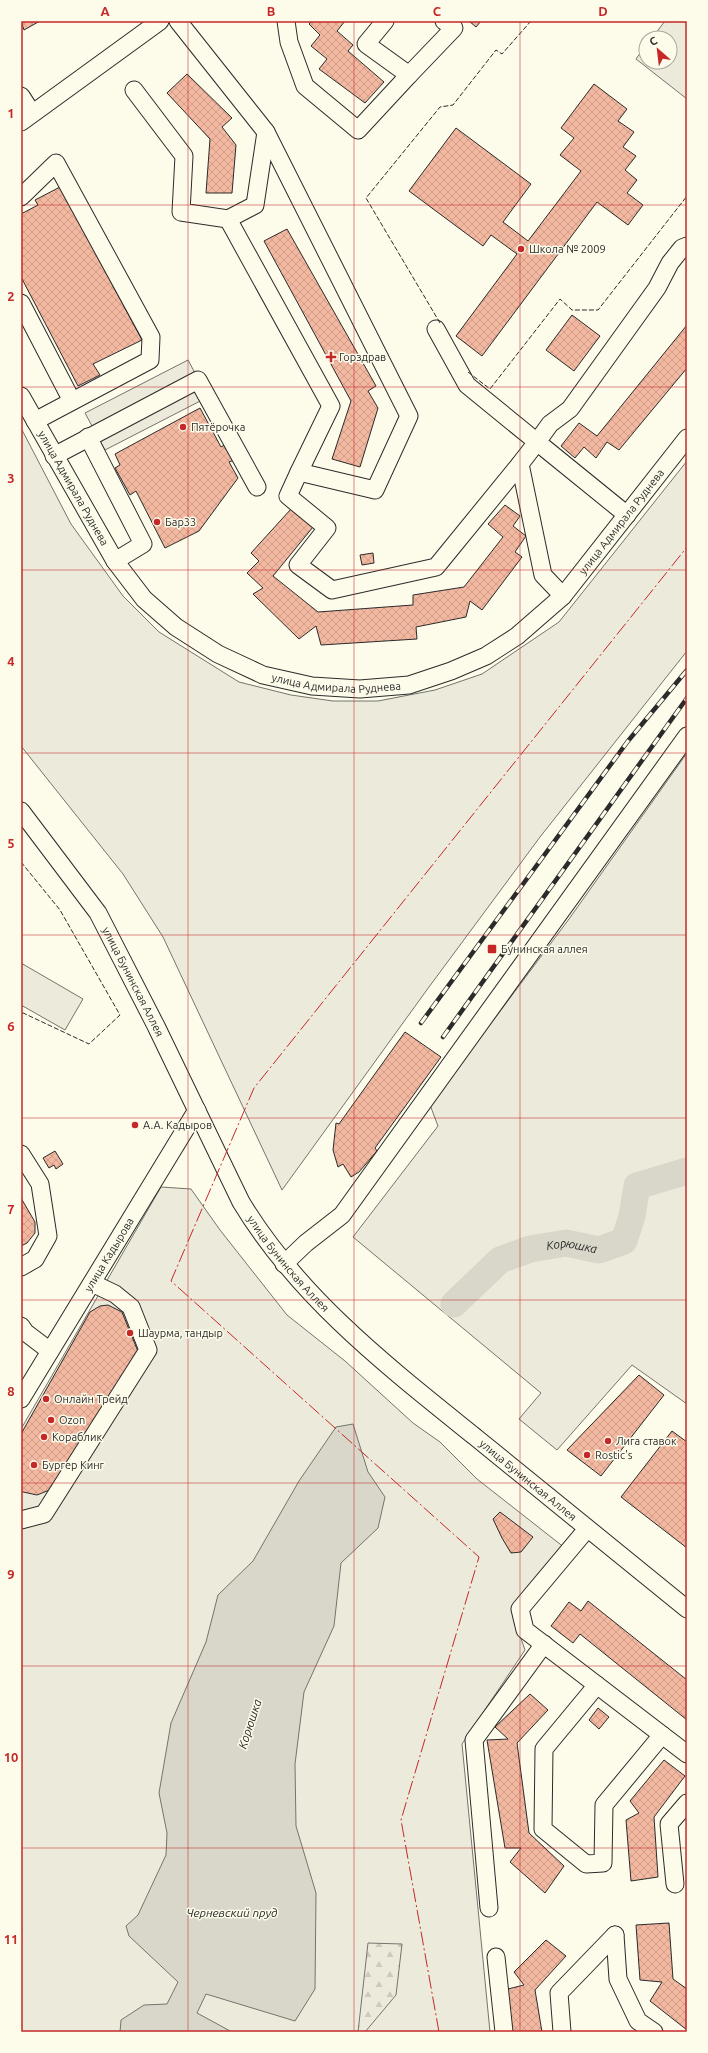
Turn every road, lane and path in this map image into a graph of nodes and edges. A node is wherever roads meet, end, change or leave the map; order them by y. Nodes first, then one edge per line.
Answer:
1 (160, 21) edge
2 (178, 21) edge
3 (286, 21) edge
4 (385, 21) edge
5 (444, 21) edge
6 (409, 75) junction
7 (134, 90) dead end
8 (21, 96) edge
9 (27, 118) edge
10 (266, 132) junction
11 (21, 197) edge
12 (228, 219) junction
13 (687, 246) edge
14 (21, 303) edge
15 (436, 329) dead end
16 (21, 396) edge
17 (72, 401) junction
18 (34, 421) junction
19 (88, 437) junction
20 (687, 438) edge
21 (537, 442) junction
22 (54, 456) junction
23 (520, 464) junction
24 (299, 472) junction
25 (257, 487) dead end
26 (627, 515) junction
27 (115, 561) junction
28 (563, 596) junction
29 (687, 736) edge
30 (21, 811) edge
31 (197, 1110) junction
32 (21, 1154) edge
33 (284, 1264) junction
34 (21, 1267) edge
35 (92, 1283) junction
36 (21, 1326) edge
37 (50, 1351) junction
38 (21, 1399) edge
39 (21, 1520) edge
40 (587, 1529) junction
41 (687, 1609) edge
42 (544, 1644) junction
43 (597, 1685) junction
44 (662, 1735) junction
45 (687, 1754) edge
46 (687, 1803) edge
47 (675, 1884) dead end
48 (489, 1908) dead end
49 (496, 1957) dead end
50 (504, 2032) edge
51 (562, 2032) edge
52 (654, 2032) edge

1 - 9 street
2 - 10 street
3 - 6 street
4 - 6 street
5 - 6 street
7 - 12 street
8 - 9 street
10 - 12 street
10 - 24 street
11 - 17 street
12 - 24 street
13 - 21 street
14 - 17 street
15 - 21 street
16 - 18 street, улица Адмирала Руднева
17 - 18 street
18 - 22 street, улица Адмирала Руднева
19 - 22 street
19 - 25 street
19 - 27 street
20 - 26 street, улица Адмирала Руднева
21 - 23 street
21 - 26 street
22 - 27 street, улица Адмирала Руднева
23 - 24 street
23 - 28 street
26 - 28 street, улица Адмирала Руднева
27 - 28 street, улица Адмирала Руднева
29 - 33 street
30 - 31 street, улица Бунинская Аллея
31 - 33 street, улица Бунинская Аллея
31 - 35 street, улица Кадырова
32 - 34 street
33 - 40 street, улица Бунинская Аллея
35 - 37 street, улица Кадырова
35 - 39 street
36 - 37 street
37 - 38 street, улица Кадырова
40 - 41 street, улица Бунинская Аллея
40 - 42 street
42 - 43 street
42 - 48 street
43 - 44 street
43 - 44 street
44 - 45 street
46 - 47 street
49 - 50 street
51 - 52 street

